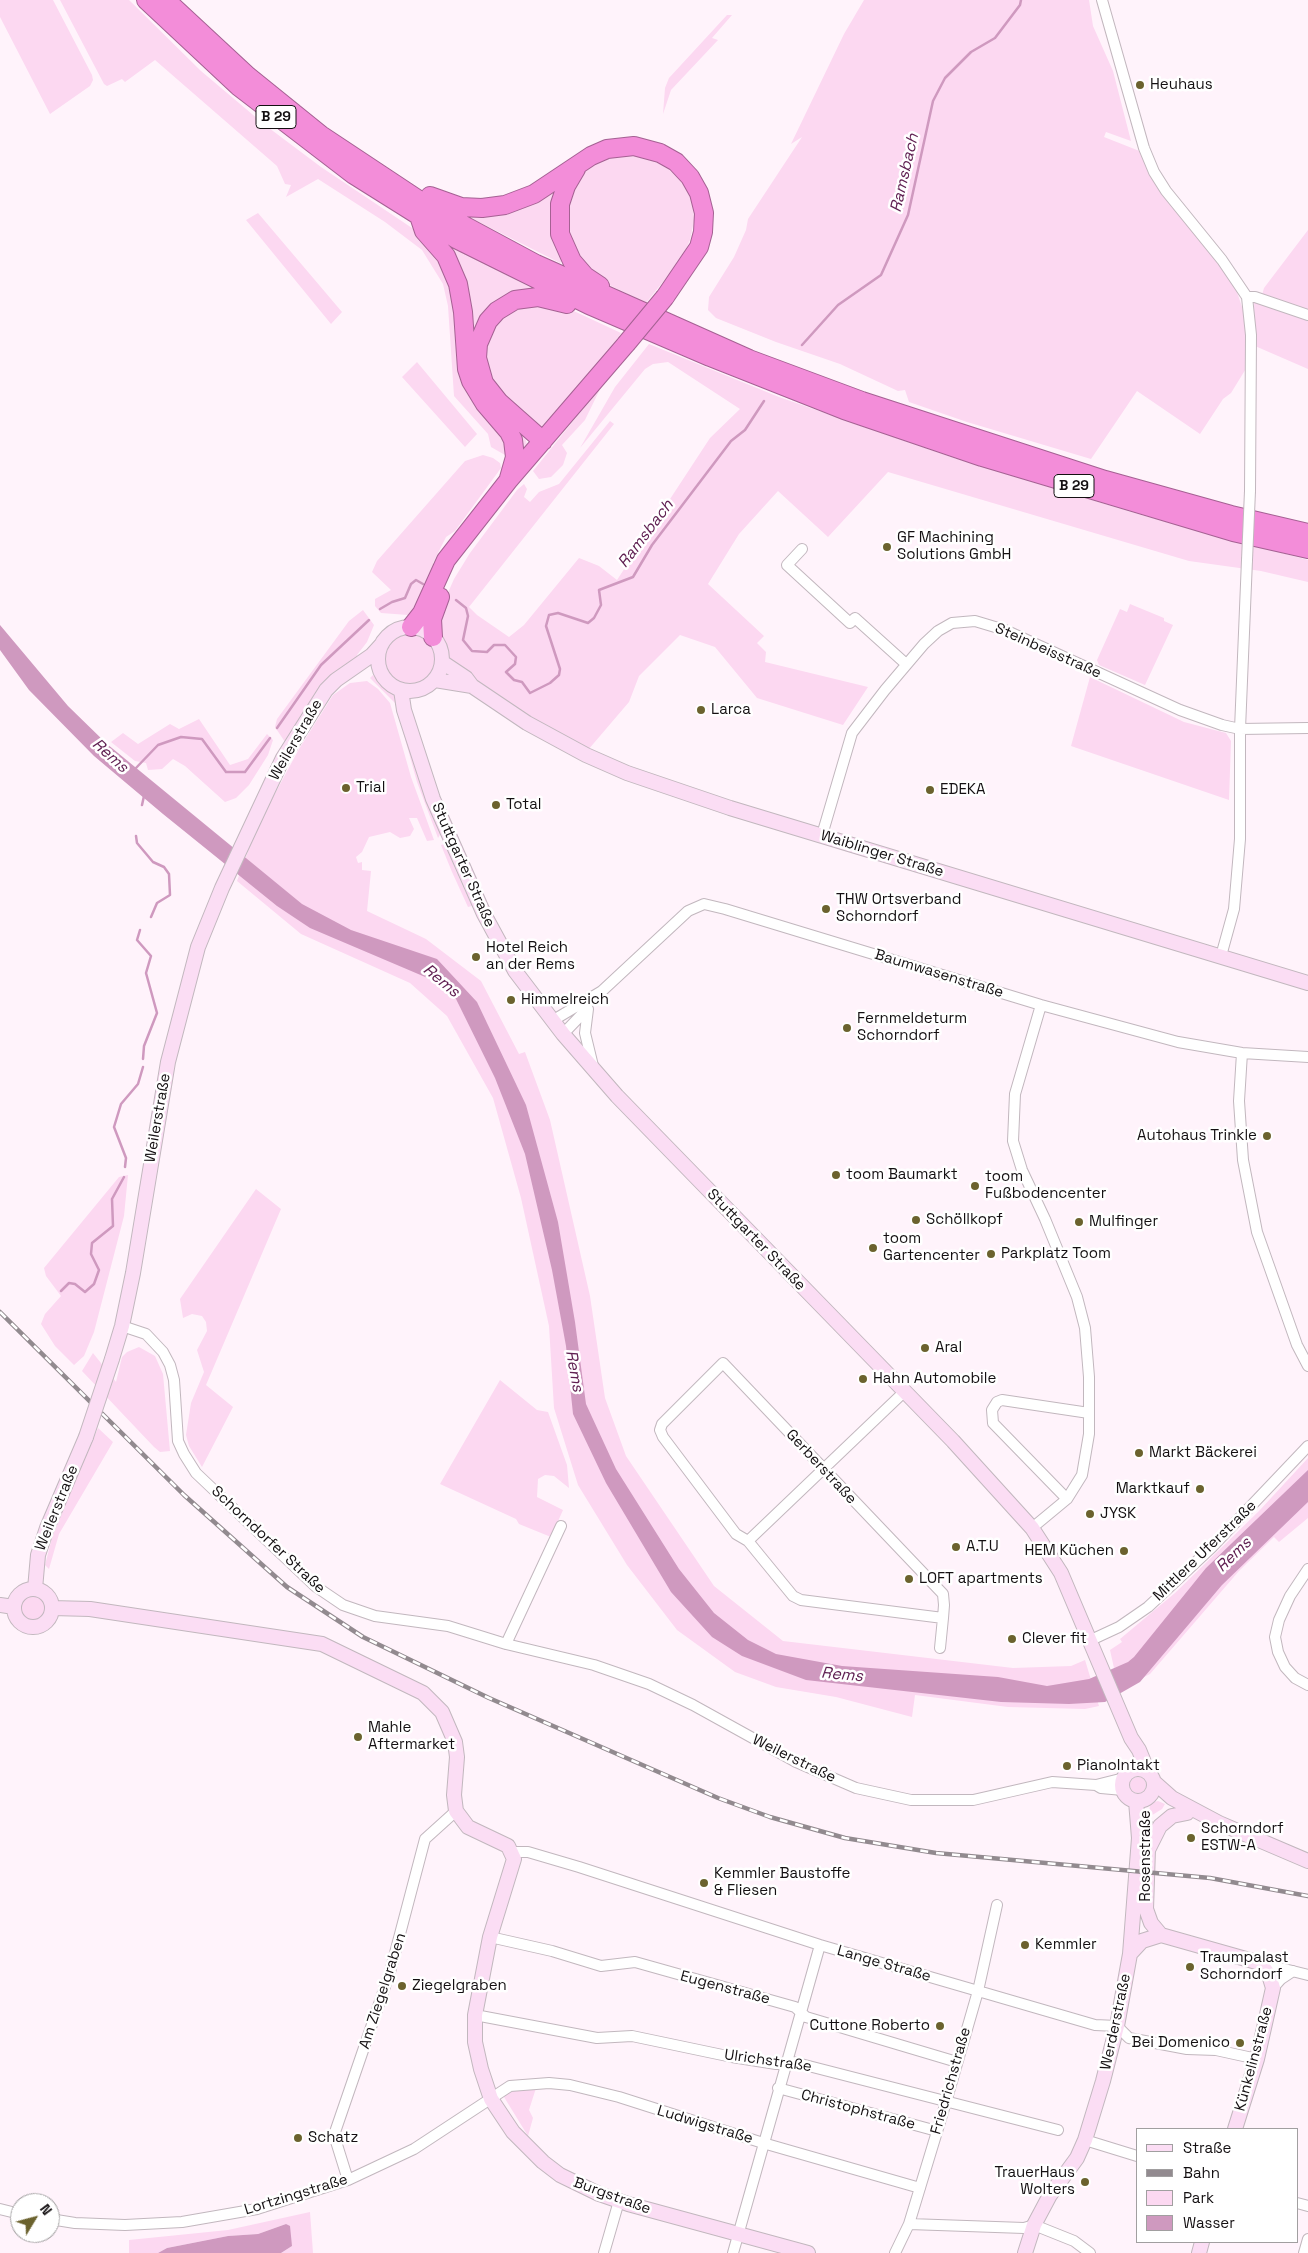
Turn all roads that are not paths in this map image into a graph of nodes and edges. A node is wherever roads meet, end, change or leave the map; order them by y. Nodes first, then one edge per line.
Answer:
1 (146, 0) edge
2 (166, 0) edge
3 (1102, 0) edge
4 (583, 162) junction
5 (377, 174) junction
6 (418, 217) junction
7 (1247, 297) junction
8 (612, 299) junction
9 (589, 305) junction
10 (1308, 315) edge
11 (543, 441) junction
12 (508, 481) junction
13 (489, 508) junction
14 (1308, 534) edge
15 (802, 549) dead end
16 (1308, 549) edge
17 (411, 627) junction
18 (433, 637) junction
19 (382, 644) junction
20 (442, 662) junction
21 (906, 664) junction
22 (381, 671) junction
23 (348, 674) junction
24 (435, 680) junction
25 (472, 686) junction
26 (401, 690) junction
27 (419, 690) junction
28 (410, 724) junction
29 (1308, 728) edge
30 (1240, 729) junction
31 (822, 835) junction
32 (1221, 956) junction
33 (1308, 983) edge
34 (602, 991) junction
35 (1041, 1004) junction
36 (588, 1008) junction
37 (552, 1021) junction
38 (563, 1034) junction
39 (1242, 1053) junction
40 (1308, 1058) edge
41 (593, 1070) junction
42 (122, 1326) junction
43 (1308, 1366) edge
44 (904, 1392) junction
45 (1089, 1413) junction
46 (1308, 1446) edge
47 (822, 1468) junction
48 (1067, 1498) junction
49 (561, 1526) dead end
50 (1032, 1528) junction
51 (748, 1541) junction
52 (1308, 1569) edge
53 (35, 1589) junction
54 (7, 1606) edge
55 (52, 1608) junction
56 (943, 1618) junction
57 (1091, 1640) junction
58 (506, 1644) junction
59 (940, 1648) dead end
60 (1308, 1685) edge
61 (1131, 1738) junction
62 (1127, 1779) junction
63 (1146, 1790) junction
64 (456, 1811) junction
65 (1187, 1813) junction
66 (1219, 1823) junction
67 (1148, 1849) junction
68 (513, 1852) junction
69 (1308, 1861) edge
70 (998, 1905) dead end
71 (1161, 1935) junction
72 (490, 1937) junction
73 (820, 1945) junction
74 (1130, 1954) junction
75 (1260, 1963) junction
76 (1293, 1971) junction
77 (1308, 1975) edge
78 (1273, 1988) junction
79 (978, 1991) junction
80 (800, 2012) junction
81 (475, 2015) junction
82 (1117, 2026) junction
83 (1257, 2059) junction
84 (957, 2062) junction
85 (786, 2063) junction
86 (778, 2088) junction
87 (491, 2099) junction
88 (946, 2102) junction
89 (1235, 2128) edge
90 (1058, 2130) dead end
91 (937, 2131) junction
92 (1085, 2140) junction
93 (763, 2143) junction
94 (1136, 2156) edge
95 (348, 2180) junction
96 (920, 2188) junction
97 (618, 2201) junction
98 (60, 2220) edge
99 (909, 2224) junction
100 (1034, 2225) junction
101 (739, 2234) junction
102 (1308, 2239) edge
103 (604, 2253) edge
104 (733, 2253) edge
105 (808, 2253) edge
106 (895, 2253) edge
107 (1025, 2253) edge
108 (1090, 2253) edge
109 (1304, 2253) edge

1 - 6 highway, B 29
2 - 5 highway, B 29
3 - 7 street
4 - 5 highway
4 - 8 highway
4 - 11 highway, bridge
5 - 8 highway, B 29
6 - 9 highway, B 29
6 - 12 highway
7 - 10 street
7 - 30 street, bridge
8 - 14 highway, B 29
9 - 11 highway
9 - 16 highway, B 29
11 - 12 highway
12 - 13 highway
13 - 17 highway
13 - 18 highway
15 - 21 street
17 - 18 main road
17 - 19 main road
18 - 20 main road
19 - 22 main road
19 - 23 main road, Weilerstraße
20 - 24 main road
20 - 25 main road, Waiblinger Straße
21 - 30 street, Steinbeisstraße
21 - 31 street, Steinbeisstraße
22 - 23 main road
22 - 26 main road
23 - 42 main road, Weilerstraße
24 - 25 main road, Waiblinger Straße
24 - 27 main road
25 - 31 main road, Waiblinger Straße
26 - 27 main road
26 - 28 main road, Stuttgarter Straße
27 - 28 main road, Stuttgarter Straße
28 - 37 main road, Stuttgarter Straße
29 - 30 street, Steinbeisstraße
30 - 32 street
31 - 32 main road, Waiblinger Straße
32 - 33 main road, Waiblinger Straße
34 - 35 street, Baumwasenstraße
34 - 36 street, Baumwasenstraße
34 - 37 street, Baumwasenstraße
35 - 39 street, Baumwasenstraße
35 - 45 street
36 - 38 street, Baumwasenstraße
36 - 41 street
37 - 38 main road, Stuttgarter Straße
38 - 41 main road, Stuttgarter Straße
39 - 40 street, Baumwasenstraße
39 - 43 street
41 - 44 main road, Stuttgarter Straße
42 - 53 main road, Weilerstraße, bridge
42 - 58 street, Schorndorfer Straße
44 - 47 street
44 - 50 main road, Stuttgarter Straße
45 - 48 street
45 - 48 street
46 - 57 street, Mittlere Uferstraße
47 - 51 street
47 - 51 street, Gerberstraße
47 - 56 street, Gerberstraße
48 - 50 street
49 - 58 street
50 - 57 main road, Stuttgarter Straße
51 - 56 street
52 - 60 street
53 - 54 main road
53 - 55 main road
54 - 55 main road
55 - 64 main road
56 - 59 street, Gerberstraße
57 - 61 main road, Stuttgarter Straße
58 - 62 street, Weilerstraße
61 - 62 main road, Stuttgarter Straße
61 - 63 main road, Stuttgarter Straße
62 - 63 main road
62 - 63 main road
63 - 65 main road
63 - 66 main road
63 - 67 main road, Rosenstraße
63 - 74 main road, Werderstraße
64 - 68 main road
64 - 95 street, Am Ziegelgraben
65 - 66 main road
65 - 67 main road
66 - 69 main road
67 - 71 main road, Rosenstraße
68 - 72 main road, Burgstraße
68 - 73 street, Lange Straße
70 - 79 street, Friedrichstraße
71 - 74 main road
71 - 75 main road
72 - 80 street, Eugenstraße
72 - 81 main road, Burgstraße
73 - 79 street, Lange Straße
73 - 80 street
74 - 82 main road, Werderstraße
75 - 76 street
75 - 78 main road, Künkelinstraße
76 - 77 street
76 - 78 street, Künkelinstraße
78 - 83 main road, Künkelinstraße
79 - 82 street, Lange Straße
79 - 84 street, Friedrichstraße
80 - 84 street, Eugenstraße
80 - 85 street
81 - 85 street, Ulrichstraße
81 - 87 main road, Burgstraße
82 - 83 street
82 - 92 main road, Werderstraße
83 - 89 main road, Künkelinstraße
84 - 88 street, Friedrichstraße
85 - 86 street
85 - 88 street, Ulrichstraße
86 - 91 street, Christophstraße
86 - 93 street
87 - 93 street, Ludwigstraße
87 - 95 street, Lortzingstraße
87 - 97 main road, Burgstraße
88 - 90 street, Ulrichstraße
88 - 91 street, Friedrichstraße
91 - 96 street, Friedrichstraße
92 - 94 street
92 - 100 main road, Werderstraße
93 - 96 street, Ludwigstraße
93 - 101 street
95 - 98 street, Lortzingstraße
96 - 99 street, Friedrichstraße
97 - 101 main road, Burgstraße
97 - 103 street
99 - 100 street
99 - 106 street, Friedrichstraße
100 - 107 main road, Werderstraße
100 - 108 street
101 - 104 street
101 - 105 main road, Burgstraße
102 - 109 street

